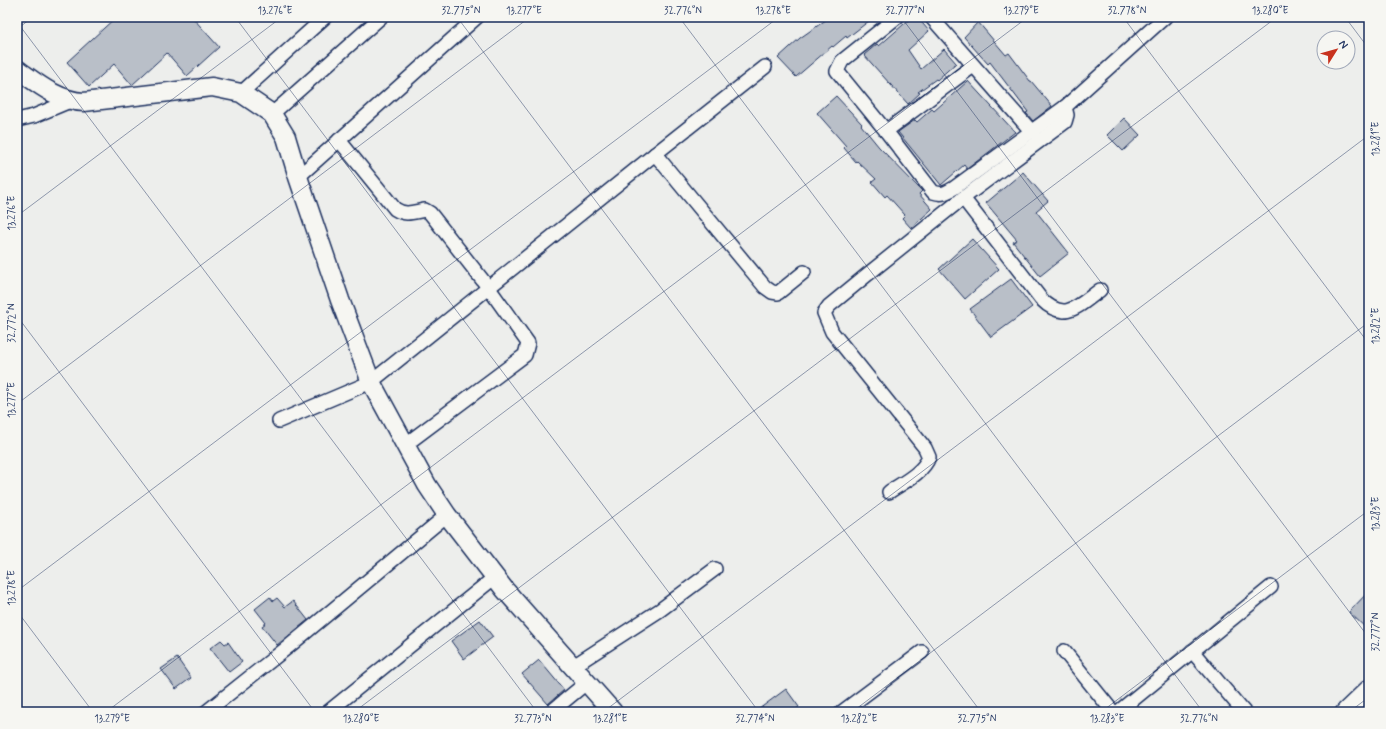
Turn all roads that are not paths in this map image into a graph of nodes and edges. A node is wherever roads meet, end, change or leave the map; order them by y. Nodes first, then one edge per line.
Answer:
1 (325, 17) edge
2 (381, 17) edge
3 (477, 17) edge
4 (896, 17) edge
5 (931, 17) edge
6 (1165, 17) edge
7 (973, 66) junction
8 (765, 67) dead end
9 (17, 69) edge
10 (240, 93) junction
11 (70, 101) junction
12 (1066, 107) junction
13 (272, 114) junction
14 (17, 120) edge
15 (886, 131) junction
16 (1032, 132) junction
17 (339, 140) junction
18 (654, 154) junction
19 (298, 177) junction
20 (963, 198) junction
21 (804, 272) dead end
22 (488, 287) junction
23 (1100, 290) dead end
24 (370, 382) junction
25 (279, 421) dead end
26 (405, 445) junction
27 (889, 492) dead end
28 (447, 515) junction
29 (715, 569) dead end
30 (495, 577) junction
31 (1271, 586) dead end
32 (1064, 651) dead end
33 (1192, 651) junction
34 (922, 652) dead end
35 (572, 667) junction
36 (586, 683) junction
37 (1369, 689) edge
38 (206, 712) edge
39 (328, 712) edge
40 (551, 712) edge
41 (613, 712) edge
42 (842, 712) edge
43 (1113, 712) edge
44 (1118, 712) edge
45 (1244, 712) edge
46 (1345, 712) edge

1 - 10 street
2 - 13 street
3 - 17 street
4 - 15 street
5 - 7 street
6 - 12 street
7 - 15 street
7 - 16 street
8 - 18 street
9 - 11 main road
10 - 11 main road
10 - 13 main road
11 - 14 street
12 - 16 street
12 - 20 street
13 - 19 main road
15 - 16 street
17 - 19 street
17 - 22 street
18 - 21 street
18 - 22 street
19 - 24 main road
20 - 23 street
20 - 27 street
22 - 24 street
22 - 26 street
24 - 25 street
24 - 26 main road
26 - 28 main road
28 - 30 main road
28 - 38 street
29 - 35 street
30 - 35 main road
30 - 39 street
31 - 33 street
32 - 43 street
33 - 44 street
33 - 45 street
34 - 42 street
35 - 36 main road
36 - 40 street
36 - 41 main road
37 - 46 main road

